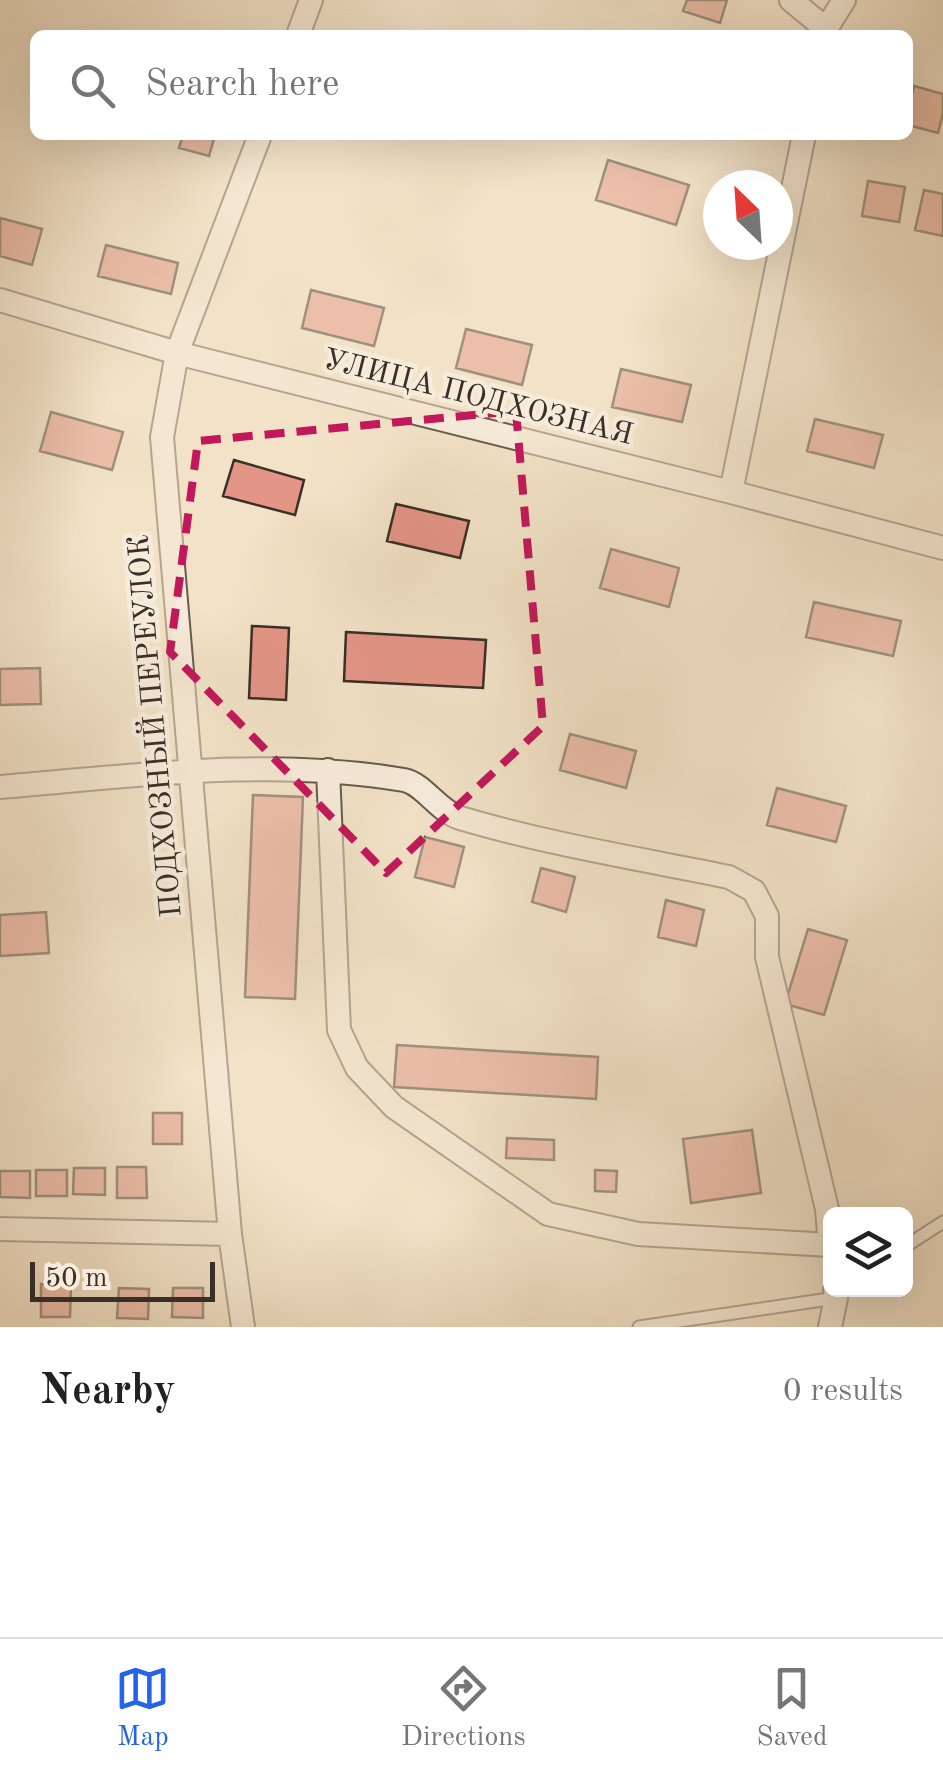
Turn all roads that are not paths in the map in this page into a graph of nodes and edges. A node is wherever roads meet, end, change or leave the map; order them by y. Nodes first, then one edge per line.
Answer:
1 (311, 0) edge
2 (791, 0) edge
3 (844, 0) edge
4 (300, 30) edge
5 (823, 30) edge
6 (826, 30) edge
7 (258, 140) edge
8 (803, 140) edge
9 (0, 300) edge
10 (177, 354) junction
11 (731, 492) junction
12 (943, 548) edge
13 (328, 770) junction
14 (189, 772) junction
15 (0, 787) edge
16 (827, 1207) edge
17 (943, 1222) edge
18 (0, 1229) edge
19 (230, 1234) junction
20 (913, 1241) edge
21 (823, 1246) edge
22 (823, 1295) edge
23 (838, 1297) edge
24 (243, 1327) edge
25 (640, 1327) edge
26 (830, 1327) edge

1 - 4 street
2 - 5 street
3 - 6 street
7 - 10 street, ПОДХОЗНЫЙ ПЕРЕУЛОК
8 - 11 street
9 - 10 street, УЛИЦА ПОДХОЗНАЯ
10 - 11 street, УЛИЦА ПОДХОЗНАЯ
10 - 14 street, ПОДХОЗНЫЙ ПЕРЕУЛОК
11 - 12 street, УЛИЦА ПОДХОЗНАЯ
13 - 14 street
13 - 16 street
13 - 21 street
14 - 15 street
14 - 19 street, ПОДХОЗНЫЙ ПЕРЕУЛОК
17 - 20 lane
18 - 19 street
19 - 24 street, ПОДХОЗНЫЙ ПЕРЕУЛОК
22 - 25 lane
23 - 26 street

